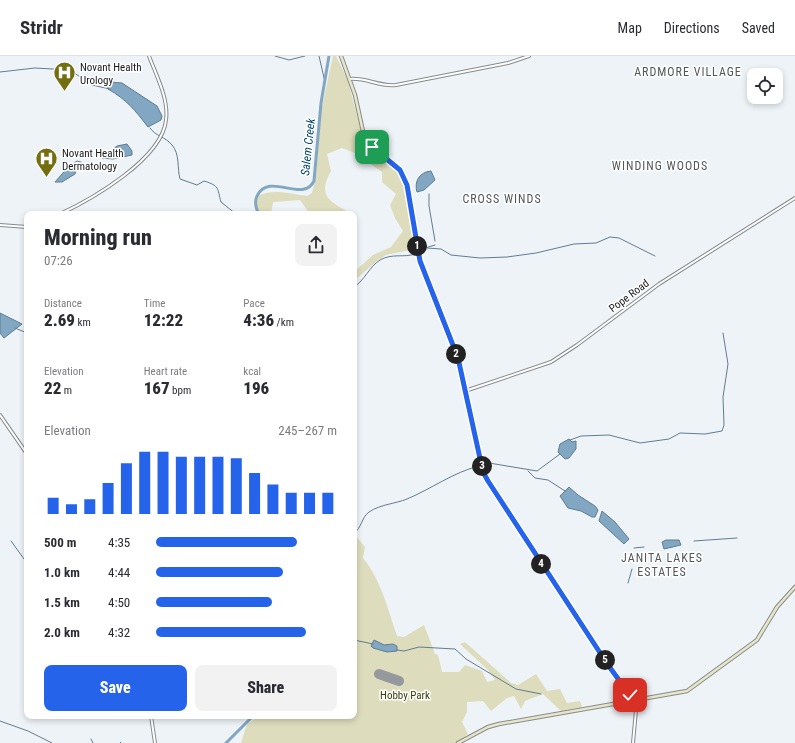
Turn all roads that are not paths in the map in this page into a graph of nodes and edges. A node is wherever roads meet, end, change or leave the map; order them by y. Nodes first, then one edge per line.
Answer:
1 (149, 56) edge
2 (341, 56) edge
3 (529, 56) edge
4 (349, 79) junction
5 (795, 198) edge
6 (66, 211) edge
7 (0, 225) edge
8 (24, 228) edge
9 (465, 391) junction
10 (0, 415) edge
11 (24, 450) edge
12 (795, 587) edge
13 (634, 700) junction
14 (151, 719) edge
15 (155, 743) edge
16 (458, 743) edge
17 (633, 743) edge

1 - 6 street
2 - 4 main road
3 - 4 street
4 - 9 main road
5 - 9 street, Pope Road
7 - 8 street
9 - 13 main road
10 - 11 street
12 - 13 main road
13 - 16 main road
13 - 17 street
14 - 15 street

